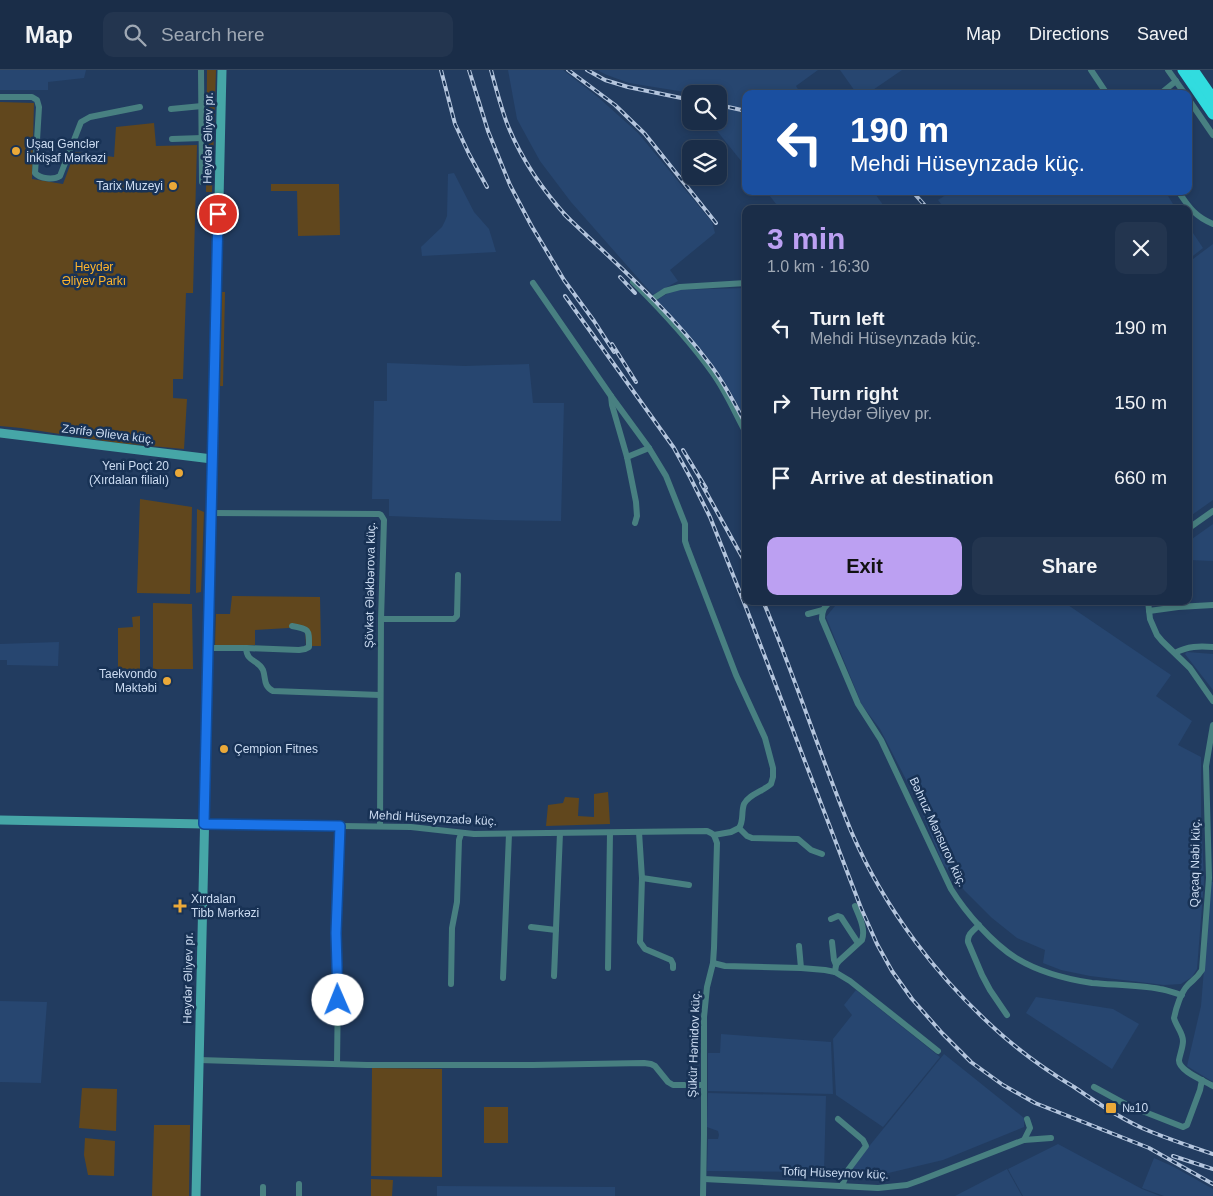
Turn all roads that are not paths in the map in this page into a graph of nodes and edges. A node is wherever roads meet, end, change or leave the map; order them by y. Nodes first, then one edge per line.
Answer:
1 (202, 70) edge
2 (222, 70) edge
3 (1168, 70) edge
4 (1183, 70) edge
5 (1193, 70) edge
6 (1093, 71) edge
7 (1176, 81) junction
8 (1105, 90) edge
9 (1165, 90) edge
10 (1182, 90) edge
11 (0, 97) edge
12 (1213, 99) edge
13 (1192, 104) edge
14 (202, 106) junction
15 (140, 107) dead end
16 (171, 109) dead end
17 (1213, 114) edge
18 (1213, 135) edge
19 (202, 138) junction
20 (172, 139) dead end
21 (202, 182) dead end
22 (1192, 211) edge
23 (1213, 224) edge
24 (633, 282) dead end
25 (533, 283) dead end
26 (742, 283) edge
27 (651, 300) junction
28 (611, 396) junction
29 (742, 426) edge
30 (0, 433) edge
31 (649, 448) junction
32 (626, 457) junction
33 (212, 459) junction
34 (1213, 511) edge
35 (212, 513) junction
36 (635, 523) dead end
37 (1192, 526) edge
38 (458, 576) dead end
39 (826, 605) edge
40 (1148, 605) edge
41 (1213, 605) edge
42 (823, 610) junction
43 (1149, 611) junction
44 (808, 614) dead end
45 (381, 619) junction
46 (292, 626) dead end
47 (208, 648) junction
48 (246, 648) junction
49 (1213, 648) edge
50 (1176, 653) junction
51 (380, 695) junction
52 (1213, 701) edge
53 (1213, 725) edge
54 (1210, 777) edge
55 (0, 820) edge
56 (204, 824) junction
57 (340, 826) junction
58 (380, 826) junction
59 (739, 828) junction
60 (639, 832) junction
61 (560, 833) junction
62 (610, 833) junction
63 (461, 834) junction
64 (509, 834) junction
65 (714, 835) junction
66 (822, 854) dead end
67 (642, 878) junction
68 (1211, 878) edge
69 (689, 885) dead end
70 (855, 906) dead end
71 (831, 919) dead end
72 (979, 926) junction
73 (531, 927) dead end
74 (556, 930) junction
75 (832, 942) dead end
76 (858, 943) junction
77 (799, 946) dead end
78 (713, 962) junction
79 (608, 968) dead end
80 (673, 968) dead end
81 (801, 968) junction
82 (835, 969) junction
83 (554, 976) dead end
84 (503, 978) dead end
85 (451, 984) dead end
86 (1182, 994) junction
87 (1007, 1015) dead end
88 (938, 1051) dead end
89 (199, 1060) junction
90 (337, 1064) junction
91 (1202, 1080) junction
92 (703, 1085) junction
93 (1213, 1086) edge
94 (1094, 1087) dead end
95 (838, 1119) dead end
96 (1027, 1119) dead end
97 (1051, 1138) dead end
98 (1024, 1140) junction
99 (704, 1179) junction
100 (299, 1184) dead end
101 (842, 1186) junction
102 (263, 1187) dead end
103 (196, 1196) edge
104 (263, 1196) edge
105 (299, 1196) edge
106 (703, 1196) edge

1 - 14 street
2 - 33 main road, Heydər Əliyev pr.
3 - 7 street
4 - 17 highway
5 - 12 highway
6 - 8 street
7 - 9 street
7 - 10 street
11 - 15 street
13 - 18 street
14 - 16 street
14 - 19 street
19 - 20 street
19 - 21 street
22 - 23 street
24 - 27 street
25 - 28 street
26 - 27 street
27 - 29 street
28 - 31 street
28 - 32 street
30 - 33 main road, Zərifə Əlieva küç.
31 - 32 street
31 - 59 street
32 - 36 street
33 - 35 main road, Heydər Əliyev pr.
34 - 37 street
35 - 45 street, Şövkət Ələkbərova küç.
35 - 47 main road, Heydər Əliyev pr.
38 - 45 street
39 - 42 street
40 - 43 street
41 - 43 street
42 - 44 street
42 - 72 street, Bəhruz Mənsurov küç.
43 - 50 street
45 - 51 street, Şövkət Ələkbərova küç.
46 - 48 street
47 - 48 street
47 - 56 main road, Heydər Əliyev pr.
48 - 51 street
49 - 50 street
50 - 52 street
51 - 58 street, Şövkət Ələkbərova küç.
53 - 54 street, Qaçaq Nəbi küç.
54 - 68 street, Qaçaq Nəbi küç.
55 - 56 main road, Mehdi Hüseynzadə küç.
56 - 57 street, Mehdi Hüseynzadə küç.
56 - 89 main road, Heydər Əliyev pr.
57 - 58 street, Mehdi Hüseynzadə küç.
57 - 90 street
58 - 63 street, Mehdi Hüseynzadə küç.
59 - 65 street
59 - 66 street
60 - 62 street, Mehdi Hüseynzadə küç.
60 - 65 street, Mehdi Hüseynzadə küç.
60 - 67 street
61 - 62 street, Mehdi Hüseynzadə küç.
61 - 64 street, Mehdi Hüseynzadə küç.
61 - 74 street
62 - 79 street
63 - 64 street, Mehdi Hüseynzadə küç.
63 - 85 street
64 - 84 street
65 - 78 street, Şükür Həmidov küç.
67 - 69 street
67 - 80 street
68 - 86 street, Qaçaq Nəbi küç.
70 - 76 street
71 - 76 street
72 - 86 street, Bəhruz Mənsurov küç.
72 - 87 street
73 - 74 street
74 - 83 street
75 - 82 street
76 - 82 street
77 - 81 street
78 - 81 street
78 - 92 street, Şükür Həmidov küç.
81 - 82 street
82 - 88 street
86 - 91 street
89 - 90 street
89 - 103 main road, Heydər Əliyev pr.
90 - 92 street
91 - 93 street
91 - 94 street
92 - 99 street, Şükür Həmidov küç.
95 - 101 street
96 - 98 street
97 - 98 street, Tofiq Hüseynov küç.
98 - 101 street, Tofiq Hüseynov küç.
99 - 101 street, Tofiq Hüseynov küç.
99 - 106 street, Şükür Həmidov küç.
100 - 105 street
102 - 104 street

